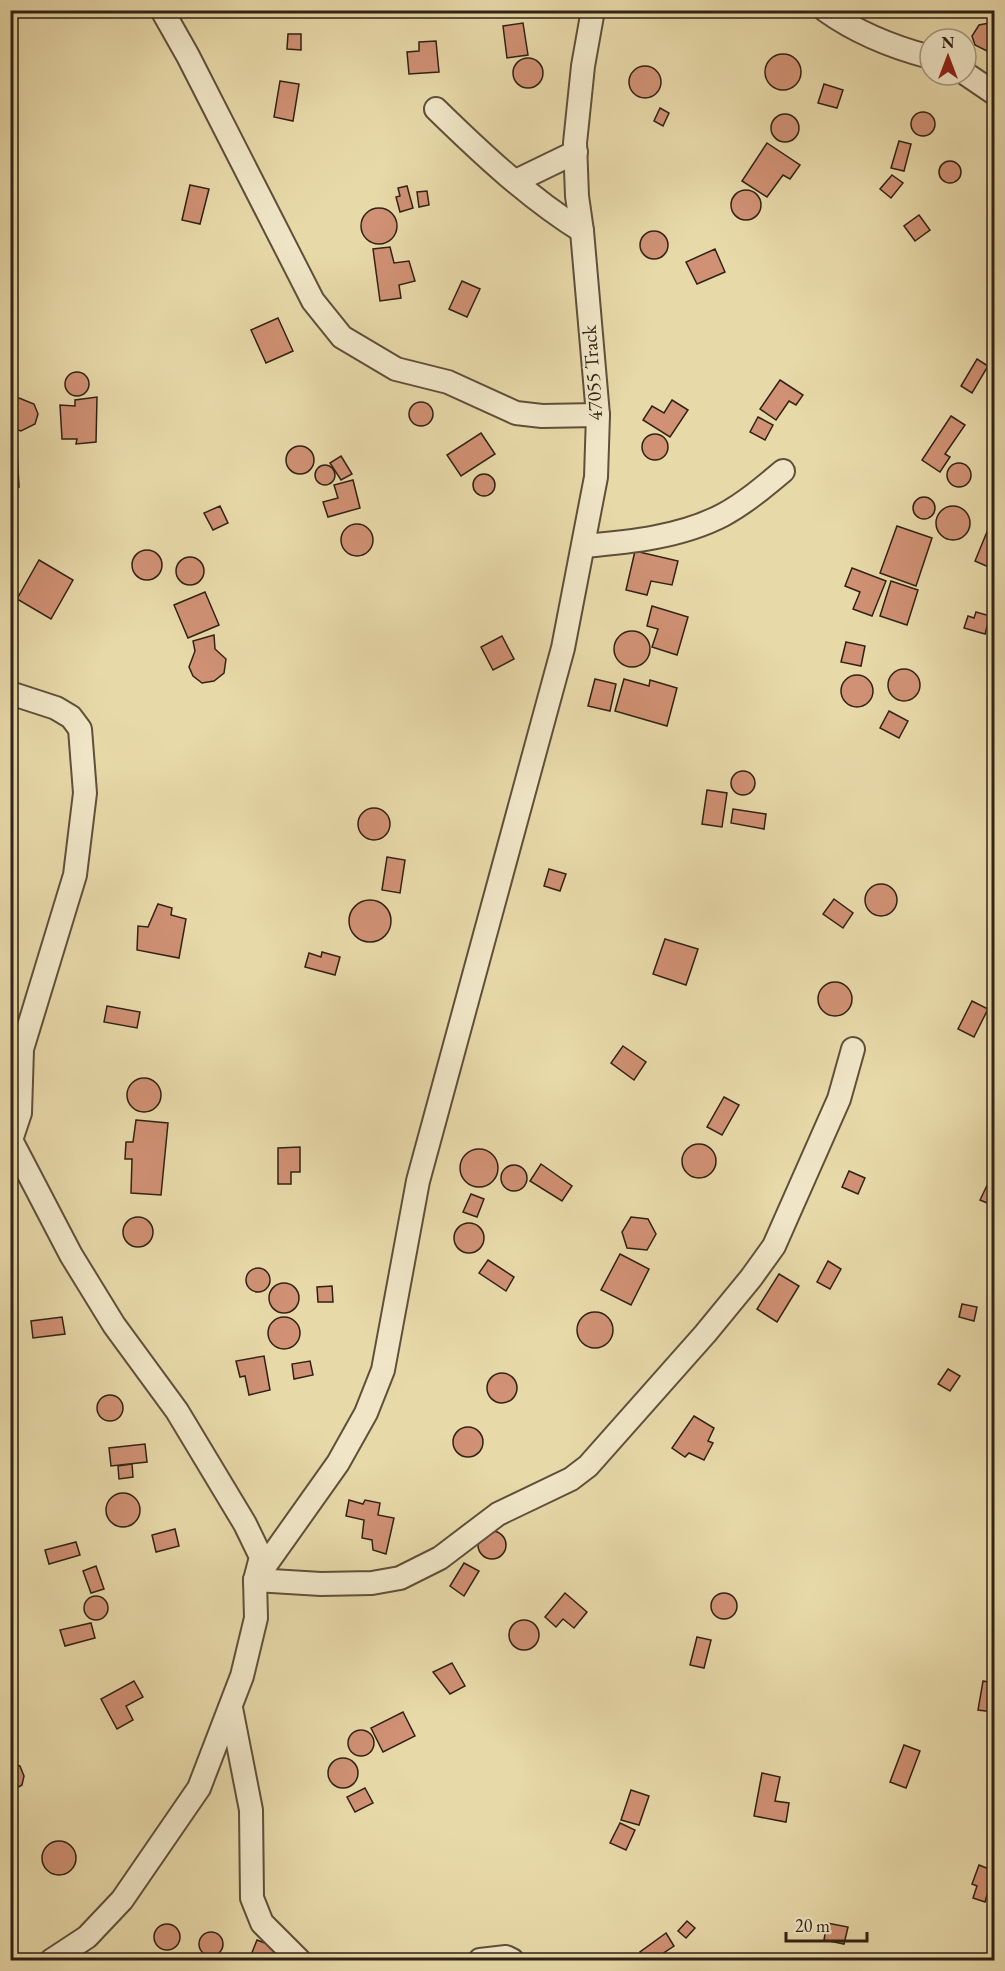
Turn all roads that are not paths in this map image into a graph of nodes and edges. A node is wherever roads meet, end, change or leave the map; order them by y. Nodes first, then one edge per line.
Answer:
1 (162, 10) edge
2 (593, 10) edge
3 (825, 10) edge
4 (918, 54) edge
5 (978, 82) edge
6 (994, 93) edge
7 (436, 109) dead end
8 (576, 152) junction
9 (516, 181) junction
10 (582, 231) junction
11 (598, 414) junction
12 (783, 471) dead end
13 (584, 546) junction
14 (10, 693) edge
15 (854, 1049) dead end
16 (11, 1140) edge
17 (255, 1580) junction
18 (231, 1708) junction
19 (52, 1960) edge
20 (299, 1960) edge
21 (480, 1960) edge
22 (513, 1960) edge

1 - 11 street
2 - 8 street, 47055 Track
3 - 4 street
5 - 6 street
7 - 9 street
8 - 9 street
8 - 10 street, 47055 Track
9 - 10 street
10 - 11 street, 47055 Track
11 - 13 street, 47055 Track
12 - 13 street
13 - 17 street, 47055 Track
14 - 16 street
15 - 17 street
16 - 17 street
17 - 18 street
18 - 19 street
18 - 20 street
21 - 22 street

